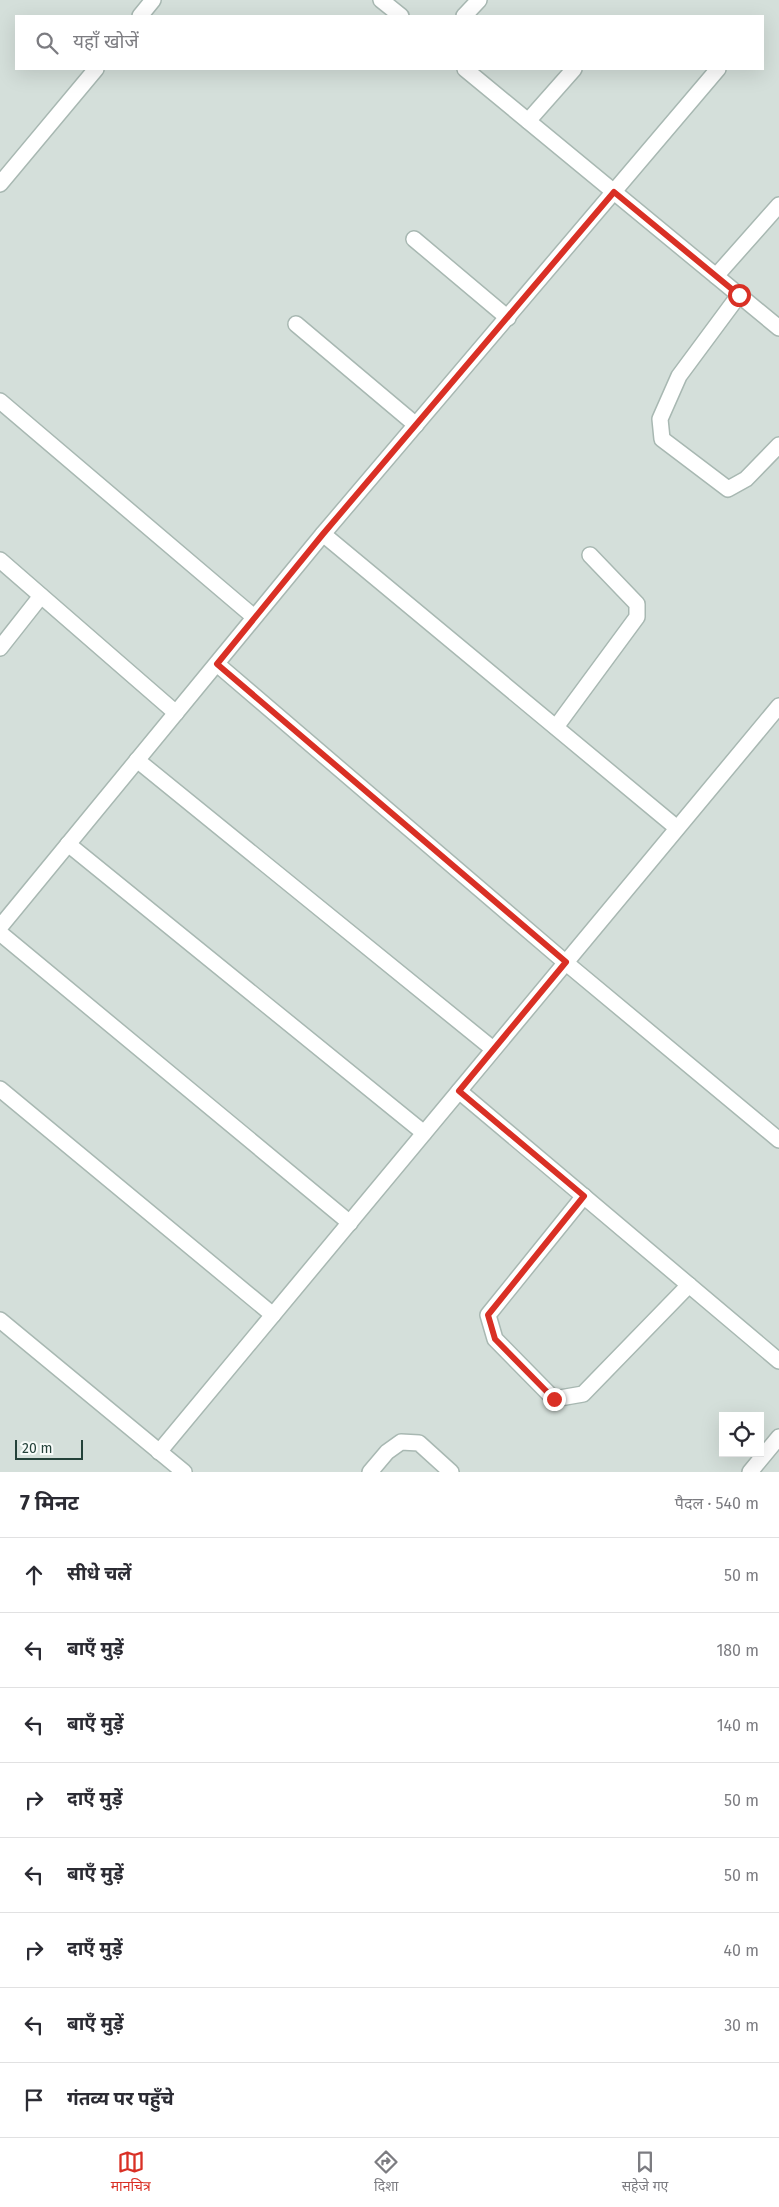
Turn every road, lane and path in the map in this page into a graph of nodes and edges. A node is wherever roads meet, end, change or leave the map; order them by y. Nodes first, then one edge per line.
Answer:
1 (153, 0) edge
2 (381, 0) edge
3 (479, 0) edge
4 (141, 15) edge
5 (400, 15) edge
6 (465, 15) edge
7 (95, 70) edge
8 (466, 70) edge
9 (573, 70) edge
10 (717, 70) edge
11 (528, 121) junction
12 (0, 184) edge
13 (614, 192) junction
14 (779, 205) edge
15 (414, 239) dead end
16 (716, 276) junction
17 (739, 295) junction
18 (508, 318) junction
19 (296, 324) dead end
20 (779, 328) edge
21 (0, 401) edge
22 (416, 425) junction
23 (779, 445) edge
24 (323, 534) junction
25 (590, 555) dead end
26 (0, 560) edge
27 (41, 596) junction
28 (254, 618) junction
29 (0, 648) edge
30 (217, 664) junction
31 (779, 706) edge
32 (176, 713) junction
33 (556, 728) junction
34 (137, 760) junction
35 (677, 828) junction
36 (68, 844) junction
37 (0, 926) edge
38 (0, 933) edge
39 (566, 962) junction
40 (493, 1049) junction
41 (0, 1089) edge
42 (459, 1091) junction
43 (424, 1133) junction
44 (779, 1140) edge
45 (584, 1196) junction
46 (350, 1222) junction
47 (689, 1285) junction
48 (273, 1315) junction
49 (0, 1320) edge
50 (779, 1360) edge
51 (779, 1437) edge
52 (160, 1452) junction
53 (184, 1472) edge
54 (370, 1472) edge
55 (451, 1472) edge
56 (750, 1472) edge

1 - 4 street
2 - 5 street
3 - 6 street
7 - 12 street
8 - 11 street
9 - 11 street
10 - 13 street
11 - 13 street
13 - 16 street
13 - 18 street
14 - 16 street
15 - 18 street
16 - 17 street
17 - 20 street
17 - 23 street
18 - 22 street
19 - 22 street
21 - 28 street
22 - 24 street
24 - 28 street
24 - 33 street
25 - 33 street
26 - 27 street
27 - 29 street
27 - 32 street
28 - 30 street
30 - 32 street
30 - 39 street
31 - 35 street
32 - 34 street
33 - 35 street
34 - 36 street
34 - 40 street
35 - 39 street
36 - 37 street
36 - 43 street
38 - 46 street
39 - 40 street
39 - 44 street
40 - 42 street
41 - 48 street
42 - 43 street
42 - 45 street
43 - 46 street
45 - 47 street
45 - 47 street
46 - 48 street
47 - 50 street
48 - 52 street
49 - 52 street
51 - 56 street
52 - 53 street
54 - 55 street

